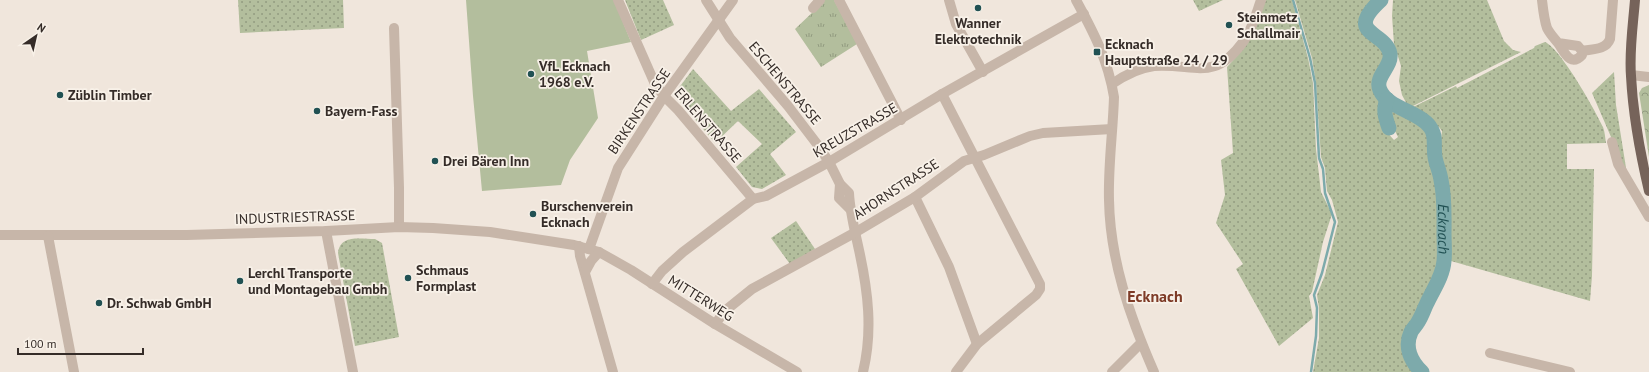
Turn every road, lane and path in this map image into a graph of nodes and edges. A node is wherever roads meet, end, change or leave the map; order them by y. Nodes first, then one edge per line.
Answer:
1 (618, 0) edge
2 (706, 0) edge
3 (733, 0) edge
4 (820, 0) edge
5 (839, 0) edge
6 (949, 0) edge
7 (1076, 0) edge
8 (1262, 0) edge
9 (1542, 0) edge
10 (1613, 0) edge
11 (1635, 0) edge
12 (813, 8) dead end
13 (1084, 14) junction
14 (718, 21) junction
15 (394, 28) dead end
16 (983, 72) junction
17 (1631, 75) junction
18 (1649, 77) edge
19 (1112, 84) junction
20 (942, 94) junction
21 (664, 96) junction
22 (901, 120) junction
23 (1112, 129) junction
24 (1612, 142) dead end
25 (975, 157) junction
26 (829, 162) junction
27 (1649, 191) edge
28 (915, 197) junction
29 (753, 199) junction
30 (1649, 217) edge
31 (400, 227) junction
32 (326, 231) junction
33 (856, 232) junction
34 (0, 235) edge
35 (48, 236) junction
36 (579, 246) junction
37 (594, 250) junction
38 (585, 272) junction
39 (652, 284) junction
40 (715, 324) junction
41 (1141, 343) junction
42 (977, 344) junction
43 (1490, 353) dead end
44 (74, 372) edge
45 (353, 372) edge
46 (613, 372) edge
47 (797, 372) edge
48 (863, 372) edge
49 (956, 372) edge
50 (1112, 372) edge
51 (1154, 372) edge
52 (1570, 372) edge

1 - 21 street, ERLENSTRASSE
2 - 14 street, ESCHENSTRASSE
3 - 14 street, BIRKENSTRASSE
4 - 12 street
5 - 22 street
6 - 16 street
7 - 13 street
8 - 19 street
9 - 10 street
11 - 17 main road
13 - 16 street, KREUZSTRASSE
13 - 19 street
14 - 21 street, BIRKENSTRASSE
14 - 26 street, ESCHENSTRASSE
15 - 31 street
16 - 20 street, KREUZSTRASSE
17 - 18 street
17 - 27 main road
19 - 23 street
20 - 22 street, KREUZSTRASSE
20 - 25 street
21 - 29 street, ERLENSTRASSE
21 - 37 street, BIRKENSTRASSE
22 - 26 street, KREUZSTRASSE
23 - 25 street, AHORNSTRASSE
23 - 41 street
24 - 30 street
25 - 28 street, AHORNSTRASSE
25 - 42 street
26 - 29 street, KREUZSTRASSE
26 - 33 street, ESCHENSTRASSE
28 - 33 street, AHORNSTRASSE
28 - 42 street
29 - 39 street, KREUZSTRASSE
31 - 32 street, INDUSTRIESTRASSE
31 - 36 street, INDUSTRIESTRASSE
32 - 35 street, INDUSTRIESTRASSE
32 - 45 street
33 - 40 street, AHORNSTRASSE
33 - 48 street, ESCHENSTRASSE
34 - 35 street, INDUSTRIESTRASSE
35 - 44 street
36 - 37 street, INDUSTRIESTRASSE
36 - 38 street
37 - 38 street, BIRKENSTRASSE
37 - 39 street, MITTERWEG
38 - 46 street
39 - 40 street, MITTERWEG
40 - 47 street, MITTERWEG
41 - 50 street
41 - 51 street
42 - 49 street
43 - 52 street

